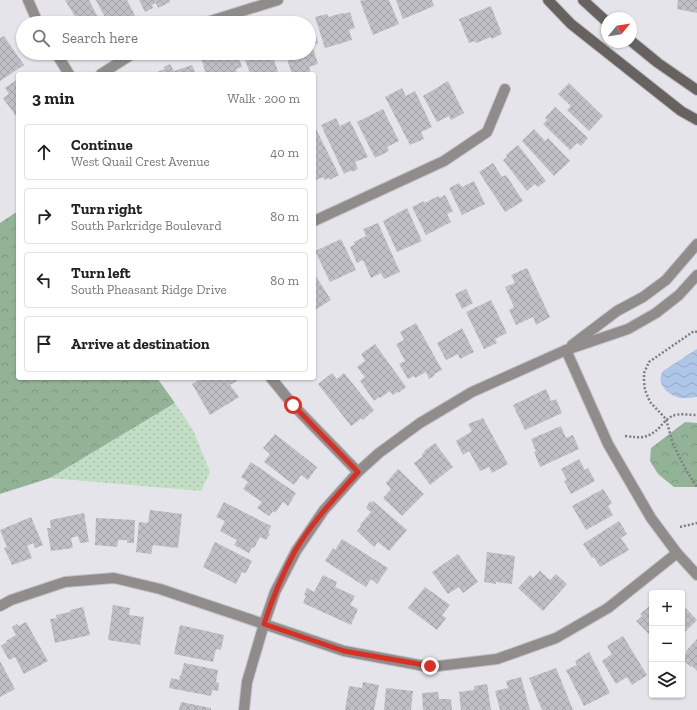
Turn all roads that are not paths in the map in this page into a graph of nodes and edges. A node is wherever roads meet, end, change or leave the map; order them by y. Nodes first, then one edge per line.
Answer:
1 (28, 0) edge
2 (278, 0) edge
3 (548, 0) edge
4 (583, 0) edge
5 (266, 2) edge
6 (35, 16) edge
7 (225, 16) edge
8 (601, 16) edge
9 (637, 46) edge
10 (60, 60) edge
11 (123, 60) edge
12 (68, 72) edge
13 (104, 72) edge
14 (505, 89) dead end
15 (697, 90) edge
16 (697, 120) edge
17 (316, 220) edge
18 (697, 244) edge
19 (697, 274) edge
20 (566, 350) junction
21 (273, 380) edge
22 (358, 472) junction
23 (677, 553) junction
24 (697, 575) edge
25 (0, 606) edge
26 (264, 624) junction
27 (244, 710) edge

1 - 6 street
2 - 5 street
3 - 16 street
4 - 8 street
5 - 7 street
9 - 15 street
10 - 12 street
11 - 13 street
14 - 17 street
18 - 20 street
19 - 20 street
20 - 22 street
20 - 23 street
21 - 22 street
22 - 26 street
23 - 24 street
23 - 26 street
25 - 26 street
26 - 27 street

